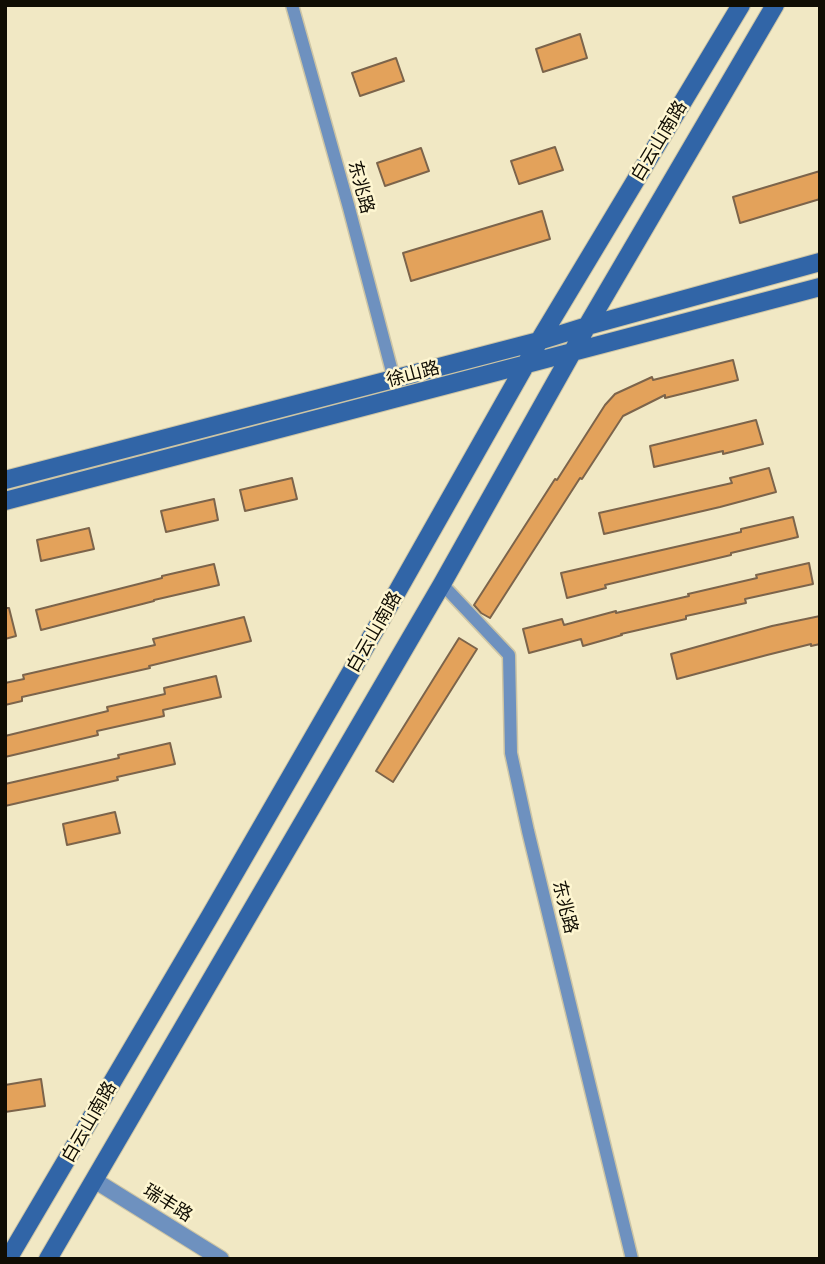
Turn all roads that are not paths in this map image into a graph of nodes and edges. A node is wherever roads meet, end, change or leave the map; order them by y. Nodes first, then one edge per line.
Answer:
1 (292, 5) edge
2 (741, 5) edge
3 (775, 5) edge
4 (820, 262) edge
5 (820, 288) edge
6 (587, 326) junction
7 (539, 341) junction
8 (572, 353) junction
9 (525, 365) junction
10 (394, 379) junction
11 (5, 480) edge
12 (5, 500) edge
13 (442, 584) junction
14 (94, 1180) junction
15 (9, 1259) edge
16 (48, 1259) edge
17 (221, 1259) edge
18 (632, 1259) edge

1 - 10 street, 东兆路
2 - 7 main road, 白云山南路
3 - 6 main road, 白云山南路
4 - 6 main road, 徐山路
5 - 8 main road, 徐山路
6 - 7 main road, 徐山路
6 - 8 main road, 白云山南路
7 - 9 main road, 白云山南路
7 - 10 main road, 徐山路
8 - 9 main road, 徐山路
8 - 13 main road, 白云山南路
9 - 12 main road, 徐山路
9 - 15 main road, 白云山南路
10 - 11 main road, 徐山路
13 - 14 main road, 白云山南路
13 - 18 street, 东兆路
14 - 16 main road, 白云山南路
14 - 17 street, 瑞丰路

